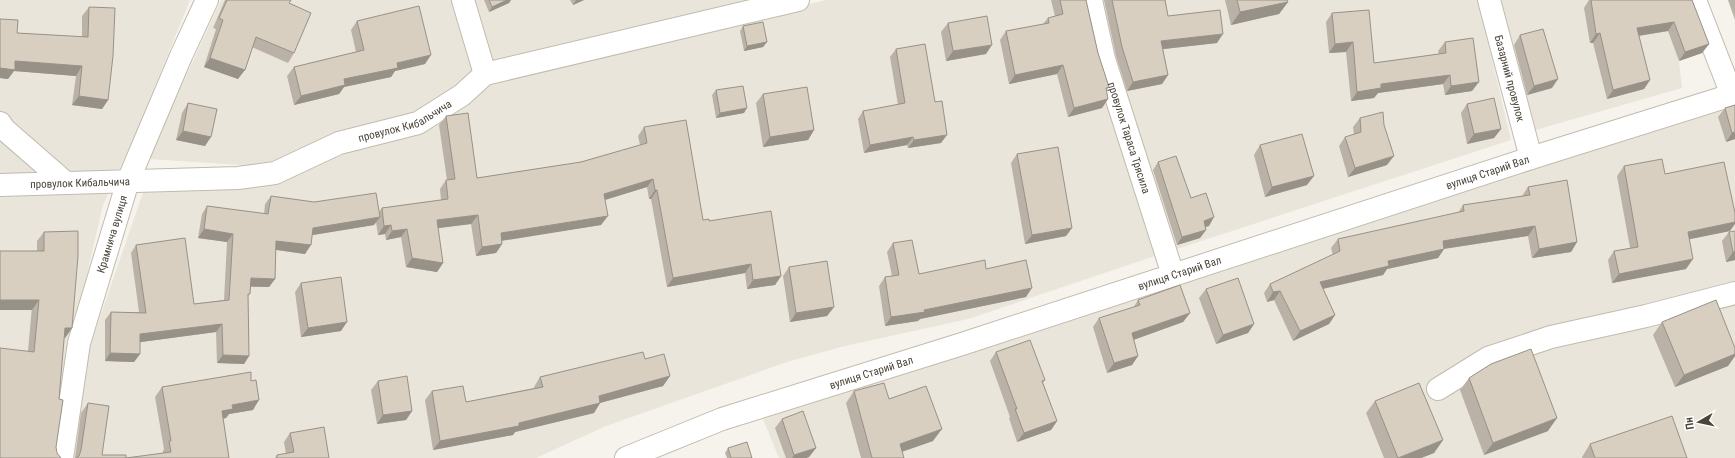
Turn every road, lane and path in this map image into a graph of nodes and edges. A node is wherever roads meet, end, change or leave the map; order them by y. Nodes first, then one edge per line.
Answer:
1 (207, 0) edge
2 (463, 0) edge
3 (798, 0) edge
4 (1091, 0) edge
5 (1489, 0) edge
6 (1695, 0) edge
7 (732, 7) edge
8 (485, 74) junction
9 (1734, 94) edge
10 (0, 124) edge
11 (1531, 158) junction
12 (128, 181) junction
13 (66, 183) junction
14 (0, 185) edge
15 (1173, 275) junction
16 (1735, 293) edge
17 (1438, 389) dead end
18 (62, 458) edge
19 (626, 458) edge

1 - 12 street, Крамнича вулиця
2 - 8 street
3 - 7 street, провулок Кибальчича
4 - 15 street, провулок Тараса Трясила
5 - 11 street, Базарний провулок
6 - 9 street
7 - 8 street, провулок Кибальчича
8 - 12 street, провулок Кибальчича
9 - 11 street, вулиця Старий Вал
10 - 13 street
11 - 15 street, вулиця Старий Вал
12 - 13 street, провулок Кибальчича
12 - 18 street, Крамнича вулиця
13 - 14 street, провулок Кибальчича
15 - 19 street, вулиця Старий Вал
16 - 17 street

